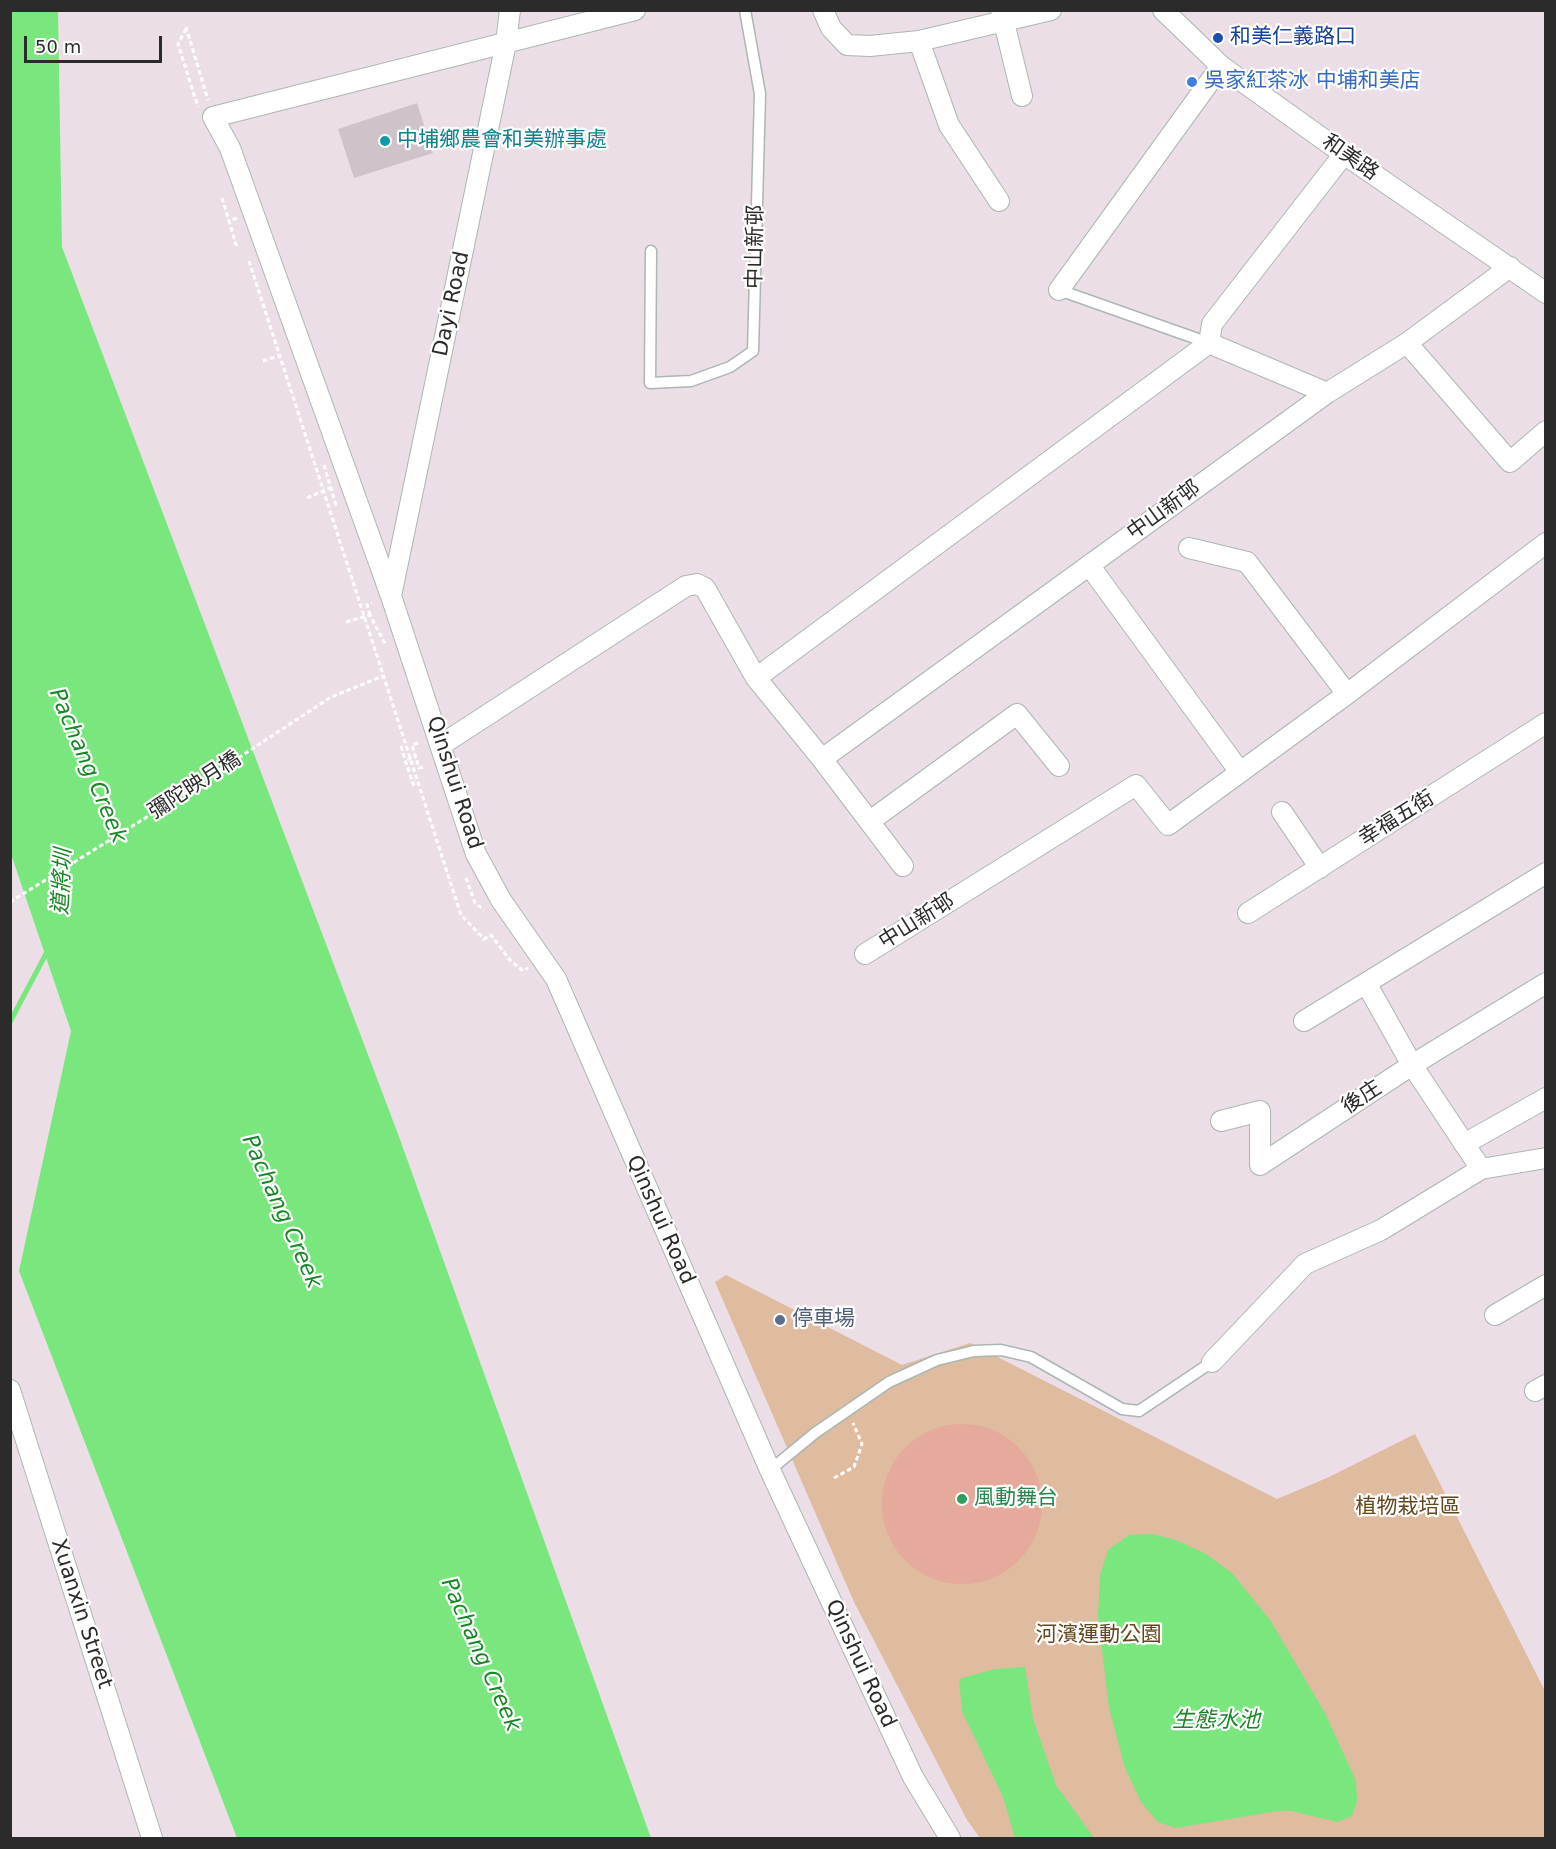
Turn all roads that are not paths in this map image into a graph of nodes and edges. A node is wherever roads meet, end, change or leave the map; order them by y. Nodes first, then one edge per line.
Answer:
1 (510, 10) edge
2 (635, 10) edge
3 (745, 10) edge
4 (823, 10) edge
5 (1051, 10) edge
6 (1163, 10) edge
7 (1002, 17) edge
8 (919, 41) junction
9 (506, 43) junction
10 (1221, 66) junction
11 (1022, 96) dead end
12 (1344, 154) junction
13 (999, 201) dead end
14 (651, 251) dead end
15 (1510, 267) junction
16 (1059, 290) joint
17 (1545, 293) edge
18 (1209, 343) junction
19 (1407, 343) junction
20 (1327, 393) junction
21 (1545, 431) edge
22 (1545, 543) edge
23 (1189, 548) dead end
24 (1089, 565) junction
25 (391, 596) junction
26 (756, 678) junction
27 (1347, 694) junction
28 (1545, 723) edge
29 (441, 745) junction
30 (822, 759) junction
31 (1059, 766) dead end
32 (1240, 772) junction
33 (1282, 812) dead end
34 (870, 822) junction
35 (903, 866) dead end
36 (1320, 868) junction
37 (1545, 873) edge
38 (1248, 913) dead end
39 (865, 954) dead end
40 (1366, 983) junction
41 (1545, 983) edge
42 (1304, 1021) dead end
43 (1412, 1065) junction
44 (1545, 1098) edge
45 (1221, 1121) dead end
46 (1464, 1144) junction
47 (1545, 1158) edge
48 (1481, 1169) junction
49 (1545, 1285) edge
50 (1494, 1315) dead end
51 (1212, 1362) joint
52 (10, 1390) edge
53 (770, 1470) junction
54 (152, 1839) edge
55 (950, 1839) edge

1 - 9 street, Dayi Road
2 - 9 street
3 - 14 lane, 中山新邨
4 - 8 street
5 - 7 street
6 - 10 street, 和美路
7 - 8 street
7 - 11 street
8 - 13 street
9 - 25 street, Dayi Road
9 - 25 street, Qinshui Road
10 - 12 street, 和美路
10 - 16 street
12 - 15 street, 和美路
12 - 18 street
15 - 17 street, 和美路
15 - 19 street, 中山新邨
16 - 18 lane
18 - 20 street
18 - 26 street
19 - 20 street, 中山新邨
19 - 21 street
20 - 24 street, 中山新邨
22 - 27 street, 中山新邨
23 - 27 street
24 - 30 street, 中山新邨
24 - 32 street
25 - 29 street, Qinshui Road
26 - 29 street
26 - 30 street
27 - 32 street, 中山新邨
28 - 36 street, 幸福五街
29 - 53 street, Qinshui Road
30 - 34 street
31 - 34 street
32 - 39 street, 中山新邨
33 - 36 street
34 - 35 street
36 - 38 street, 幸福五街
37 - 40 street
40 - 42 street
40 - 43 street
41 - 43 street, 後庄
43 - 45 street, 後庄
43 - 46 street
44 - 46 street
46 - 48 street
47 - 48 street
48 - 51 street
49 - 50 street
51 - 53 lane
52 - 54 street, Xuanxin Street
53 - 55 street, Qinshui Road

